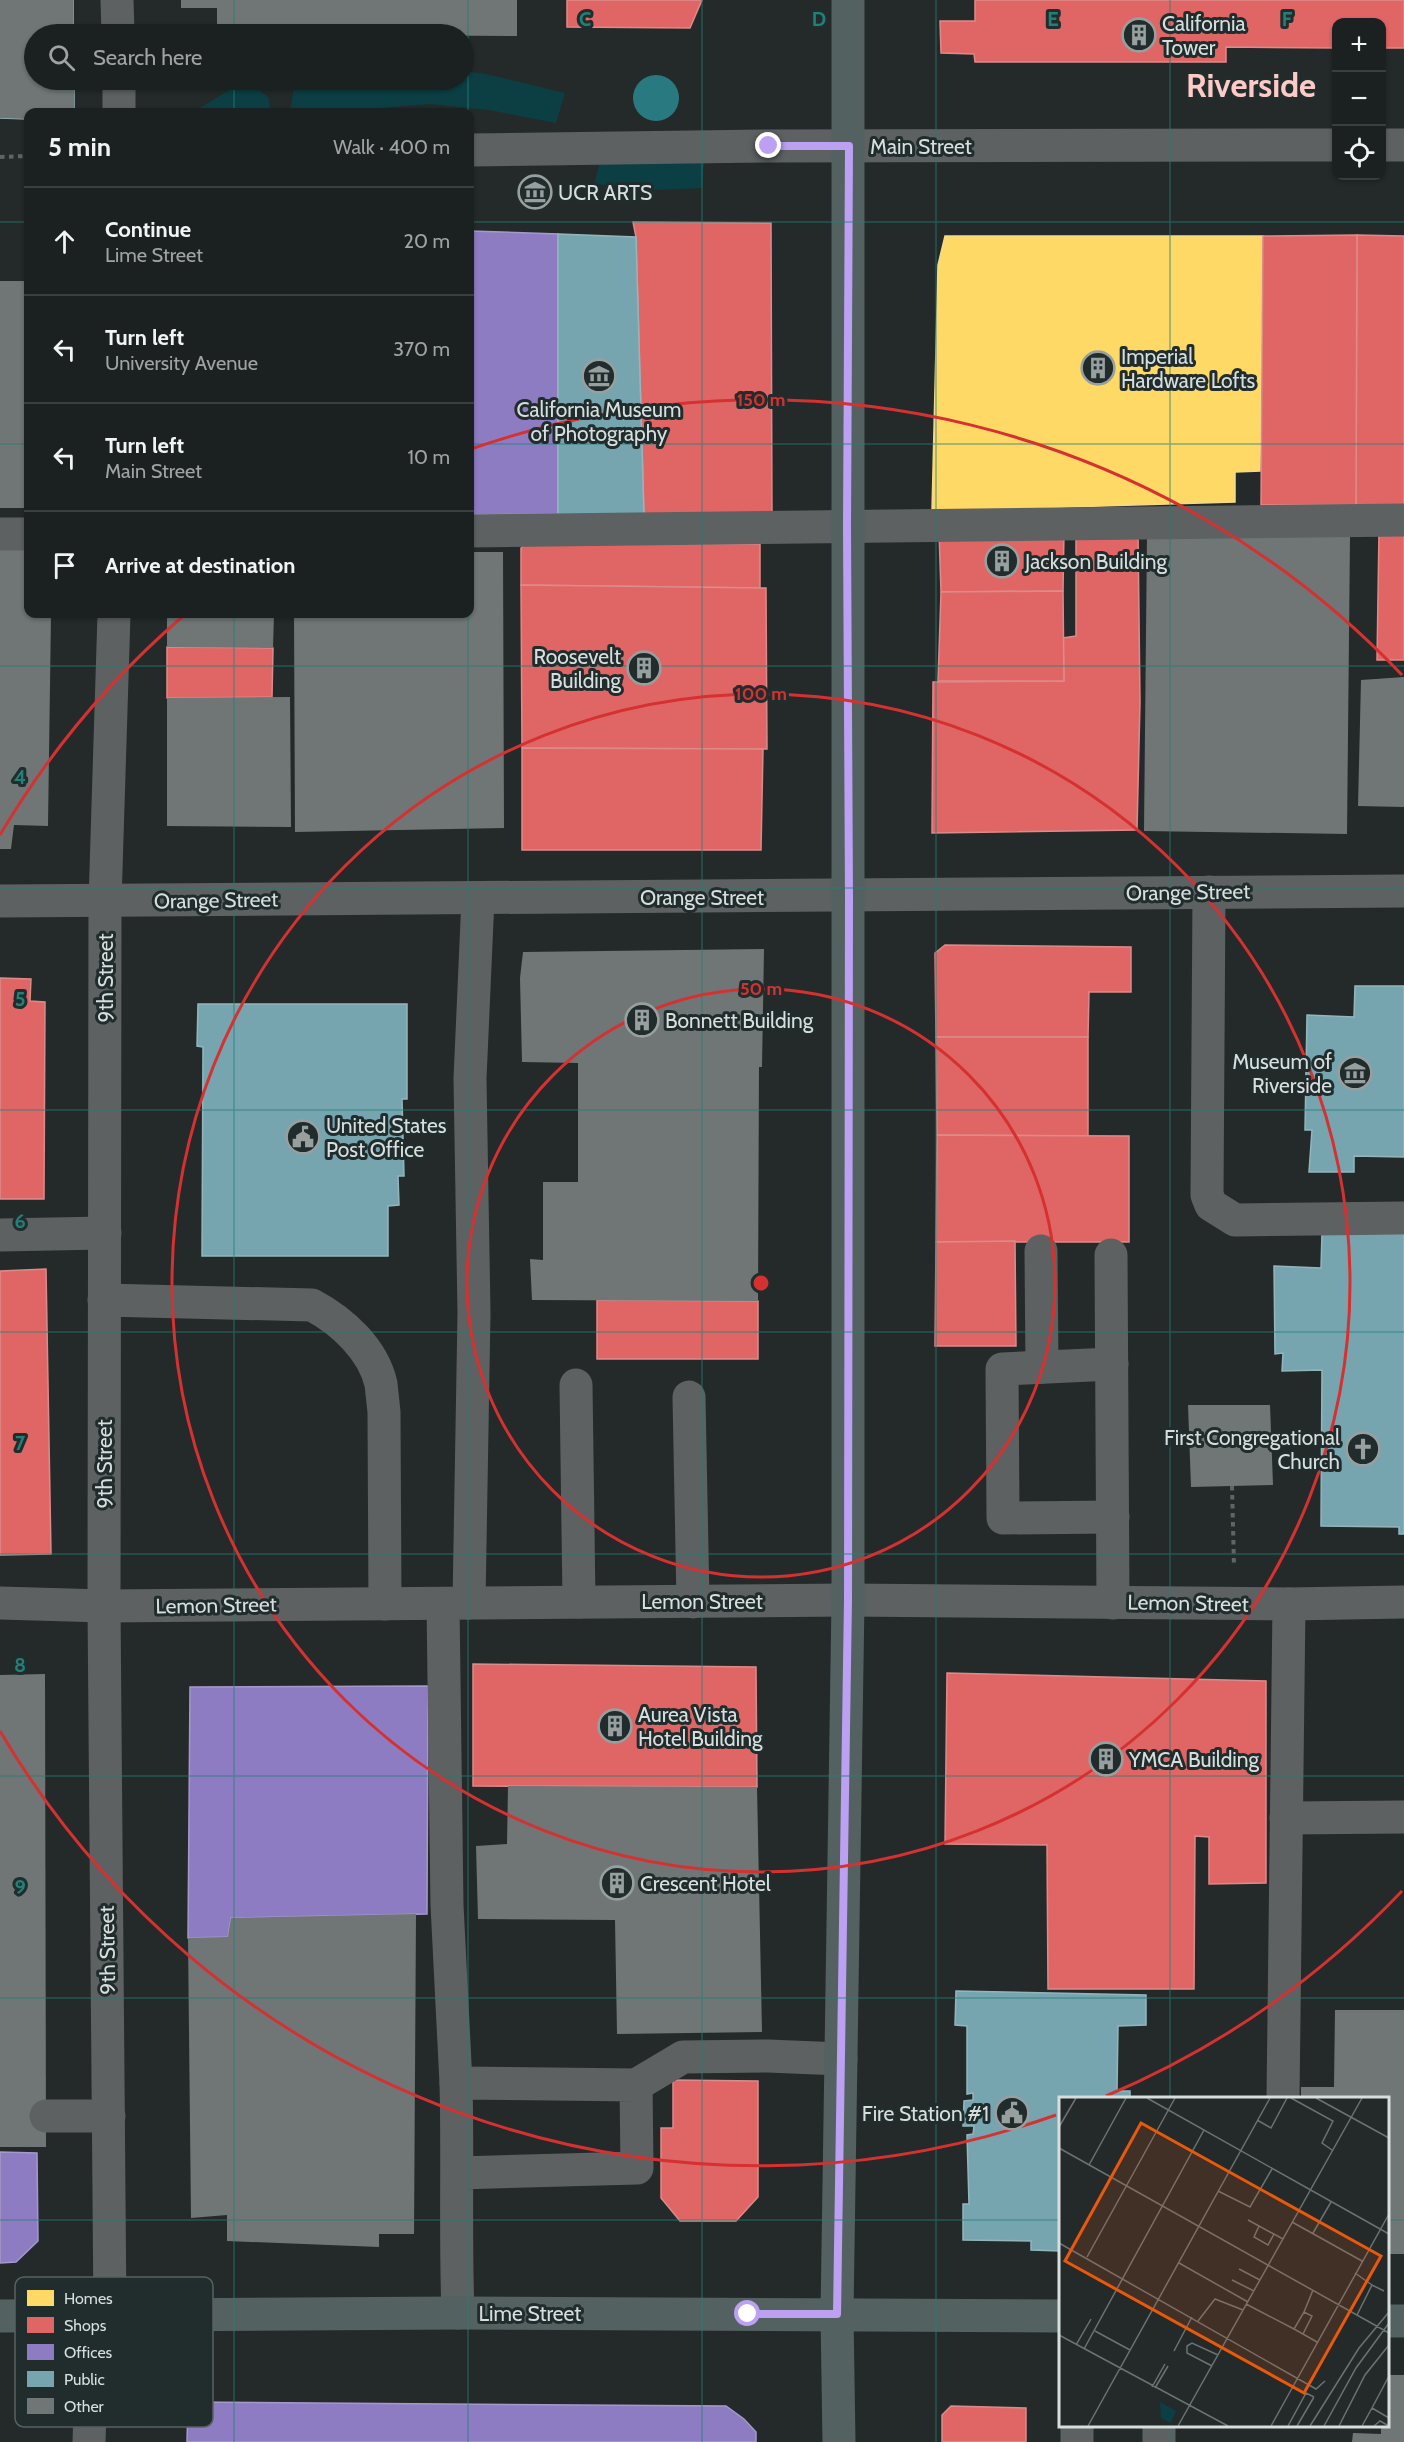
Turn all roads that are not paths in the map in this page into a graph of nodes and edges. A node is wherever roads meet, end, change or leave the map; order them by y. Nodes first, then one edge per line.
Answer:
1 (117, 0) edge
2 (848, 0) edge
3 (118, 24) edge
4 (119, 90) edge
5 (119, 108) edge
6 (1332, 145) edge
7 (1386, 145) edge
8 (1404, 145) edge
9 (849, 146) junction
10 (474, 150) edge
11 (1404, 520) edge
12 (847, 528) junction
13 (474, 531) edge
14 (0, 534) edge
15 (24, 534) edge
16 (114, 618) edge
17 (1404, 891) edge
18 (1209, 892) junction
19 (849, 896) junction
20 (478, 898) junction
21 (0, 901) edge
22 (105, 902) junction
23 (1404, 1218) edge
24 (105, 1233) junction
25 (0, 1235) edge
26 (1041, 1251) dead end
27 (1111, 1255) dead end
28 (104, 1300) junction
29 (1112, 1364) junction
30 (1042, 1367) junction
31 (576, 1385) dead end
32 (689, 1397) dead end
33 (1113, 1517) junction
34 (848, 1600) junction
35 (579, 1602) junction
36 (693, 1602) junction
37 (1404, 1602) edge
38 (0, 1603) edge
39 (456, 1603) junction
40 (1113, 1603) junction
41 (385, 1604) junction
42 (1289, 1604) junction
43 (104, 1606) junction
44 (1404, 1817) edge
45 (1286, 1818) junction
46 (841, 2059) junction
47 (456, 2083) junction
48 (636, 2085) junction
49 (1283, 2097) edge
50 (46, 2116) dead end
51 (109, 2116) junction
52 (458, 2173) junction
53 (110, 2277) edge
54 (458, 2313) junction
55 (213, 2314) edge
56 (837, 2314) junction
57 (0, 2316) edge
58 (15, 2316) edge
59 (1059, 2316) edge
60 (89, 2427) edge
61 (88, 2442) edge
62 (839, 2442) edge

1 - 3 street
2 - 9 main road
4 - 5 street
6 - 9 street, Main Street
7 - 8 street
9 - 10 street, Main Street
9 - 12 main road
11 - 12 street
12 - 13 street
12 - 19 main road
14 - 15 street
16 - 22 street, 9th Street
17 - 18 street, Orange Street
18 - 19 street, Orange Street
18 - 23 street
19 - 20 street, Orange Street
19 - 34 main road
20 - 22 street, Orange Street
20 - 39 street
21 - 22 street, Orange Street
22 - 24 street, 9th Street
24 - 25 street
24 - 28 street, 9th Street
26 - 30 street
27 - 29 street
28 - 41 street
28 - 43 street, 9th Street
29 - 30 street
29 - 33 street
30 - 33 street
31 - 35 street
32 - 36 street
33 - 40 street
34 - 36 street, Lemon Street
34 - 40 street, Lemon Street
34 - 46 main road
35 - 36 street, Lemon Street
35 - 39 street, Lemon Street
37 - 42 street, Lemon Street
38 - 43 street, Lemon Street
39 - 41 street, Lemon Street
39 - 47 street
40 - 42 street, Lemon Street
41 - 43 street, Lemon Street
42 - 45 street
43 - 51 street, 9th Street
44 - 45 street
45 - 49 street
46 - 48 street
46 - 56 main road
47 - 48 street
47 - 52 street
48 - 52 street
50 - 51 street
51 - 53 street, 9th Street
52 - 54 street
54 - 55 main road, Lime Street
54 - 56 main road, Lime Street
56 - 59 main road, Lime Street
56 - 62 main road
57 - 58 main road, Lime Street
60 - 61 street, 9th Street

